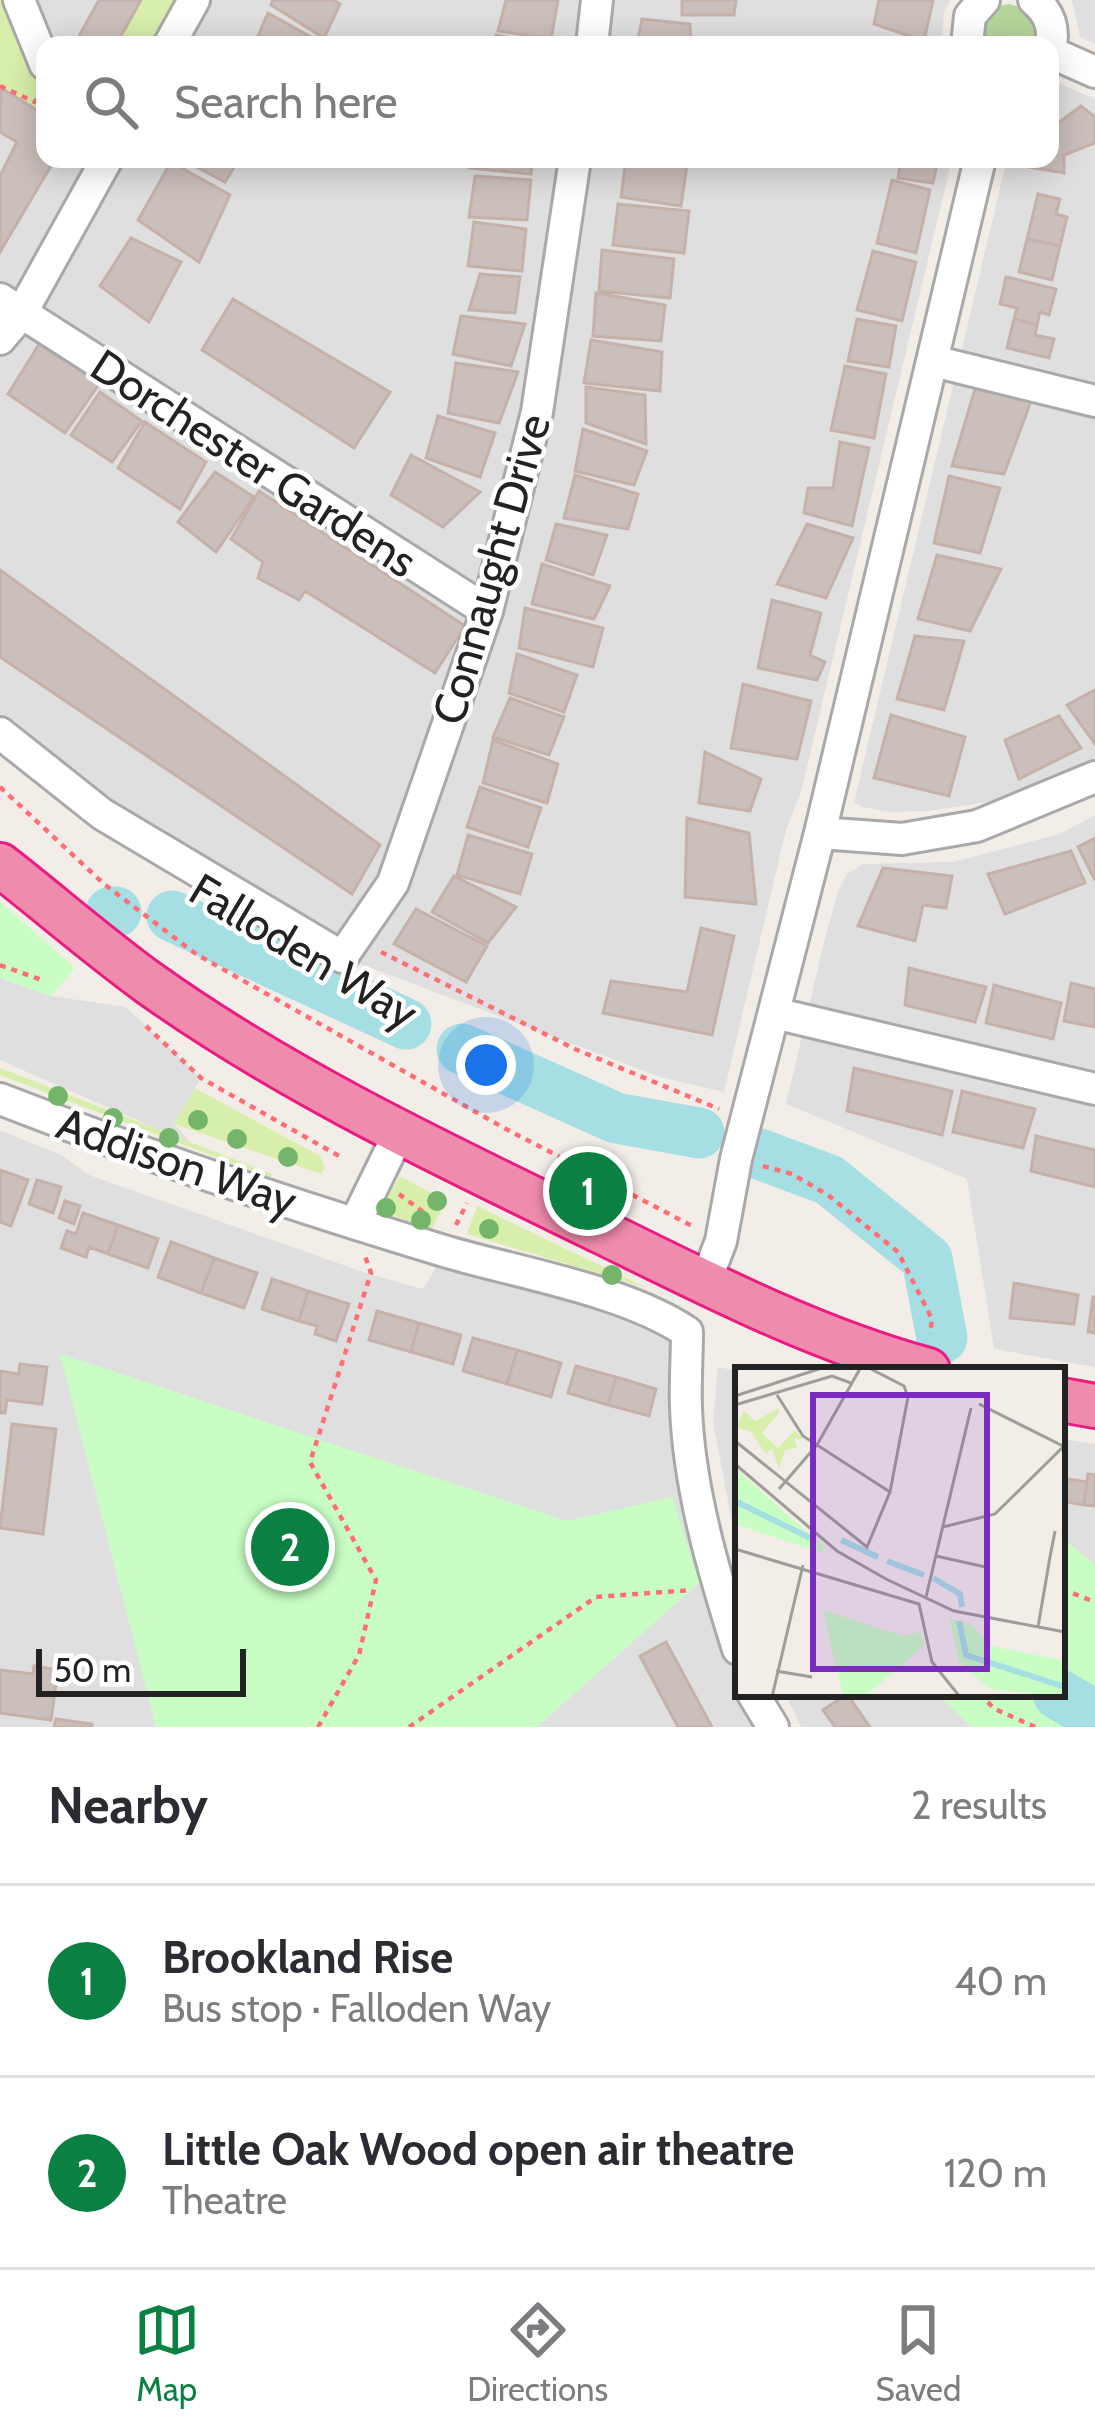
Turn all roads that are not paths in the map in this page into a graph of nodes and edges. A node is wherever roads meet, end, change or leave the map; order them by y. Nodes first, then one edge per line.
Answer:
1 (19, 0) edge
2 (194, 0) edge
3 (597, 0) edge
4 (984, 0) edge
5 (1034, 0) edge
6 (174, 36) edge
7 (593, 36) edge
8 (968, 36) edge
9 (1051, 36) edge
10 (36, 42) edge
11 (1059, 56) edge
12 (1095, 72) edge
13 (100, 168) edge
14 (574, 168) edge
15 (978, 168) edge
16 (11, 306) edge
17 (0, 340) edge
18 (933, 361) junction
19 (1095, 401) edge
20 (487, 611) junction
21 (0, 733) edge
22 (1095, 777) edge
23 (820, 833) junction
24 (0, 837) edge
25 (0, 865) edge
26 (149, 983) junction
27 (774, 1013) junction
28 (1095, 1089) edge
29 (0, 1099) edge
30 (400, 1131) junction
31 (355, 1223) junction
32 (705, 1283) junction
33 (929, 1355) edge
34 (1065, 1401) edge
35 (1095, 1406) edge
36 (735, 1639) edge
37 (756, 1697) edge
38 (772, 1727) edge

1 - 10 street
2 - 6 street
3 - 7 street
4 - 8 street
5 - 9 street
11 - 12 street
13 - 16 street
14 - 20 street, Connaught Drive
15 - 18 street
16 - 17 street
16 - 20 street, Dorchester Gardens
18 - 19 street
18 - 23 street
20 - 21 street, Connaught Drive
22 - 23 street
23 - 27 street
24 - 26 highway
25 - 26 highway
26 - 30 highway
27 - 28 street
27 - 32 street
29 - 31 street, Addison Way
30 - 31 street, Addison Way
30 - 32 highway
31 - 36 street, Addison Way
32 - 33 highway
34 - 35 highway
37 - 38 street

